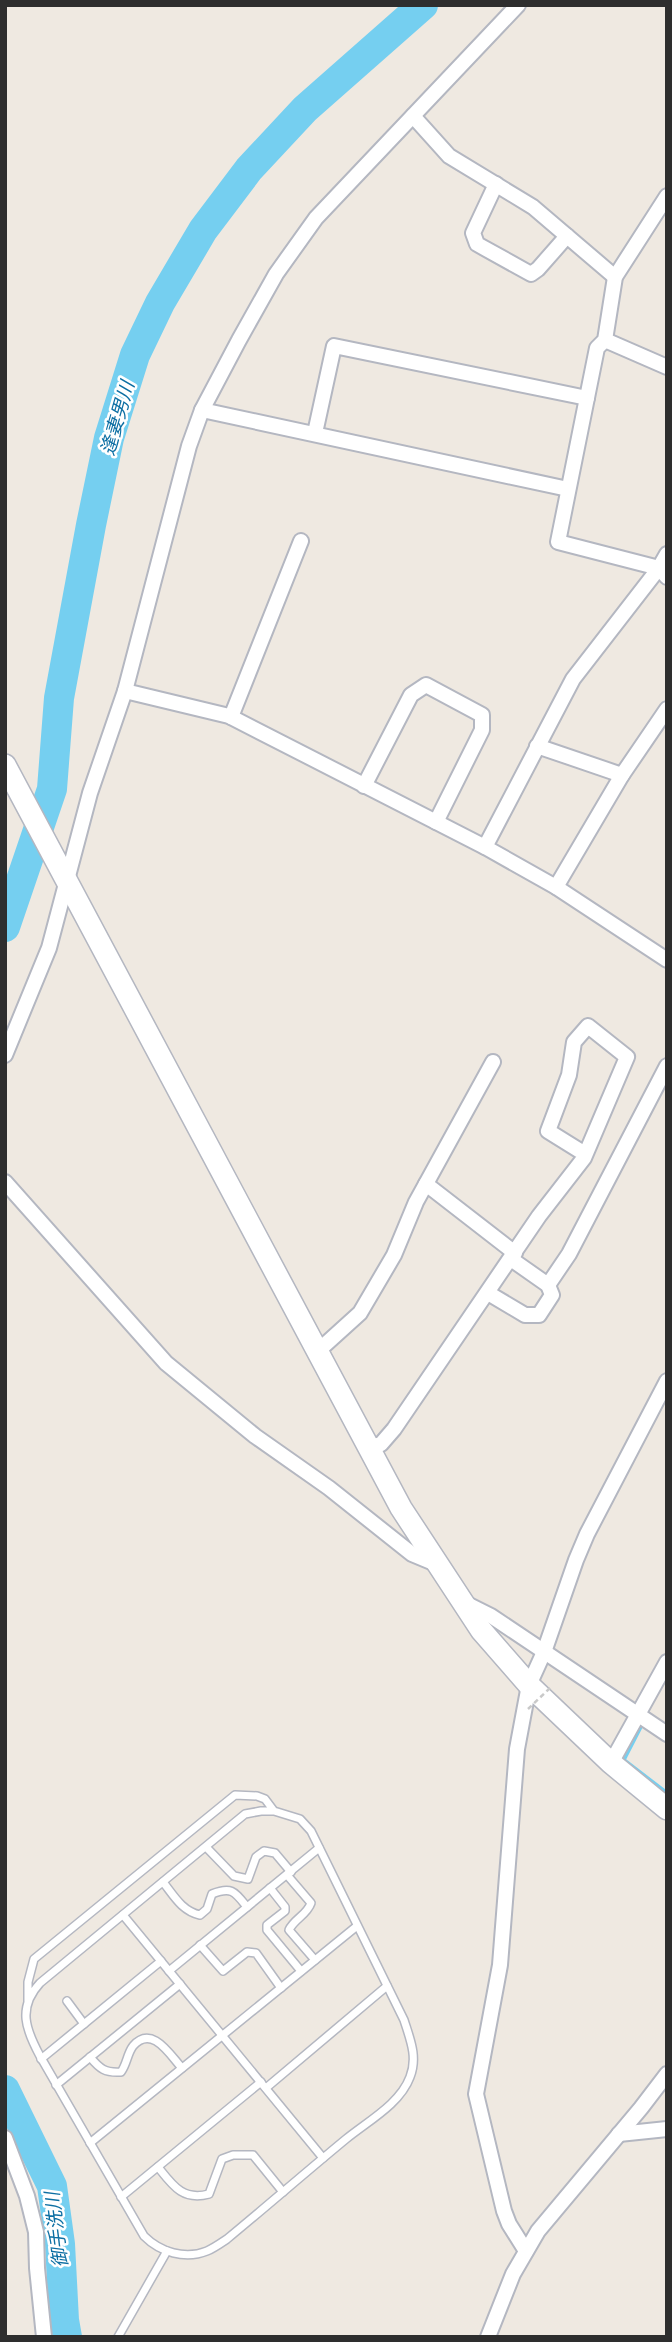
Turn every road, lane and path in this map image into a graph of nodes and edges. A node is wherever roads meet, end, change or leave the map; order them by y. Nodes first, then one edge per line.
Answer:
1 (518, 5) edge
2 (413, 116) junction
3 (496, 184) junction
4 (666, 198) edge
5 (568, 236) junction
6 (615, 277) junction
7 (605, 340) junction
8 (667, 367) edge
9 (587, 398) junction
10 (202, 410) junction
11 (315, 433) junction
12 (568, 489) junction
13 (301, 541) dead end
14 (667, 554) edge
15 (663, 572) edge
16 (125, 691) junction
17 (667, 709) edge
18 (231, 717) junction
19 (537, 746) junction
20 (6, 767) edge
21 (622, 775) junction
22 (364, 786) junction
23 (436, 822) junction
24 (485, 847) junction
25 (65, 875) junction
26 (556, 887) junction
27 (667, 960) edge
28 (5, 1055) edge
29 (493, 1062) dead end
30 (667, 1066) edge
31 (585, 1154) junction
32 (5, 1182) edge
33 (426, 1184) junction
34 (513, 1256) junction
35 (548, 1285) junction
36 (488, 1293) junction
37 (318, 1351) junction
38 (667, 1381) edge
39 (369, 1448) junction
40 (436, 1564) junction
41 (461, 1602) junction
42 (544, 1652) junction
43 (667, 1662) edge
44 (539, 1686) junction
45 (528, 1709) dead end
46 (639, 1716) junction
47 (667, 1734) edge
48 (611, 1763) junction
49 (667, 1809) edge
50 (274, 1811) junction
51 (206, 1847) junction
52 (319, 1848) junction
53 (288, 1873) junction
54 (163, 1882) junction
55 (271, 1888) junction
56 (247, 1907) junction
57 (123, 1915) junction
58 (357, 1926) junction
59 (200, 1945) junction
60 (315, 1960) junction
61 (161, 1961) junction
62 (169, 1970) junction
63 (301, 1972) junction
64 (180, 1984) junction
65 (387, 1986) junction
66 (281, 1987) junction
67 (67, 2001) dead end
68 (28, 2002) junction
69 (84, 2024) junction
70 (223, 2036) junction
71 (90, 2057) junction
72 (41, 2059) junction
73 (182, 2068) junction
74 (667, 2074) edge
75 (56, 2085) junction
76 (263, 2085) junction
77 (667, 2129) edge
78 (619, 2134) junction
79 (5, 2138) edge
80 (90, 2143) junction
81 (323, 2158) junction
82 (158, 2166) junction
83 (283, 2192) junction
84 (121, 2197) junction
85 (166, 2250) junction
86 (526, 2251) junction
87 (44, 2337) edge
88 (118, 2337) edge
89 (488, 2337) edge

1 - 2 street
2 - 3 street
2 - 10 street
3 - 5 street
3 - 5 street
4 - 6 street
5 - 6 street
6 - 7 street
7 - 8 street
7 - 9 street
9 - 11 street
9 - 12 street
10 - 11 street
10 - 16 street
11 - 12 street
12 - 15 street
13 - 18 street
14 - 15 street
15 - 19 street
16 - 18 street
16 - 25 street
17 - 21 street
18 - 22 street
19 - 21 street
19 - 24 street
20 - 25 street
21 - 26 street
22 - 23 street
22 - 23 street
23 - 24 street
24 - 26 street
25 - 28 street
25 - 37 street
26 - 27 street
29 - 33 street
30 - 35 street
31 - 31 street
31 - 34 street
32 - 40 street
33 - 34 street
33 - 37 street
34 - 35 street
34 - 36 street
35 - 36 street
36 - 39 street
37 - 39 street
38 - 42 street
39 - 40 street
40 - 41 street
41 - 42 street
41 - 44 street
42 - 44 street
42 - 46 street
43 - 46 street
44 - 45 path, bridge
44 - 48 street
44 - 86 street
46 - 47 street
46 - 48 street
48 - 49 street
50 - 51 lane
50 - 52 lane
50 - 68 lane
51 - 53 lane
51 - 54 lane
52 - 53 lane
52 - 58 lane
53 - 55 lane
53 - 60 lane
54 - 56 lane
54 - 57 lane
55 - 56 lane
55 - 63 lane
56 - 59 lane
57 - 61 lane
57 - 68 lane
58 - 60 lane
58 - 65 lane
59 - 62 lane
59 - 66 lane
60 - 63 lane
61 - 62 lane
61 - 69 lane
62 - 64 lane
63 - 66 lane
64 - 70 lane
64 - 71 lane
65 - 76 lane
65 - 81 lane
66 - 70 lane
67 - 69 lane
68 - 72 lane
69 - 72 lane
70 - 73 lane
70 - 76 lane
71 - 73 lane
71 - 75 lane
72 - 75 lane
73 - 80 lane
74 - 78 street
75 - 80 lane
76 - 81 lane
76 - 82 lane
77 - 78 street
78 - 86 street
79 - 87 street
80 - 84 lane
81 - 83 lane
82 - 83 lane
82 - 84 lane
83 - 85 lane
84 - 85 lane
85 - 88 lane
86 - 89 street

